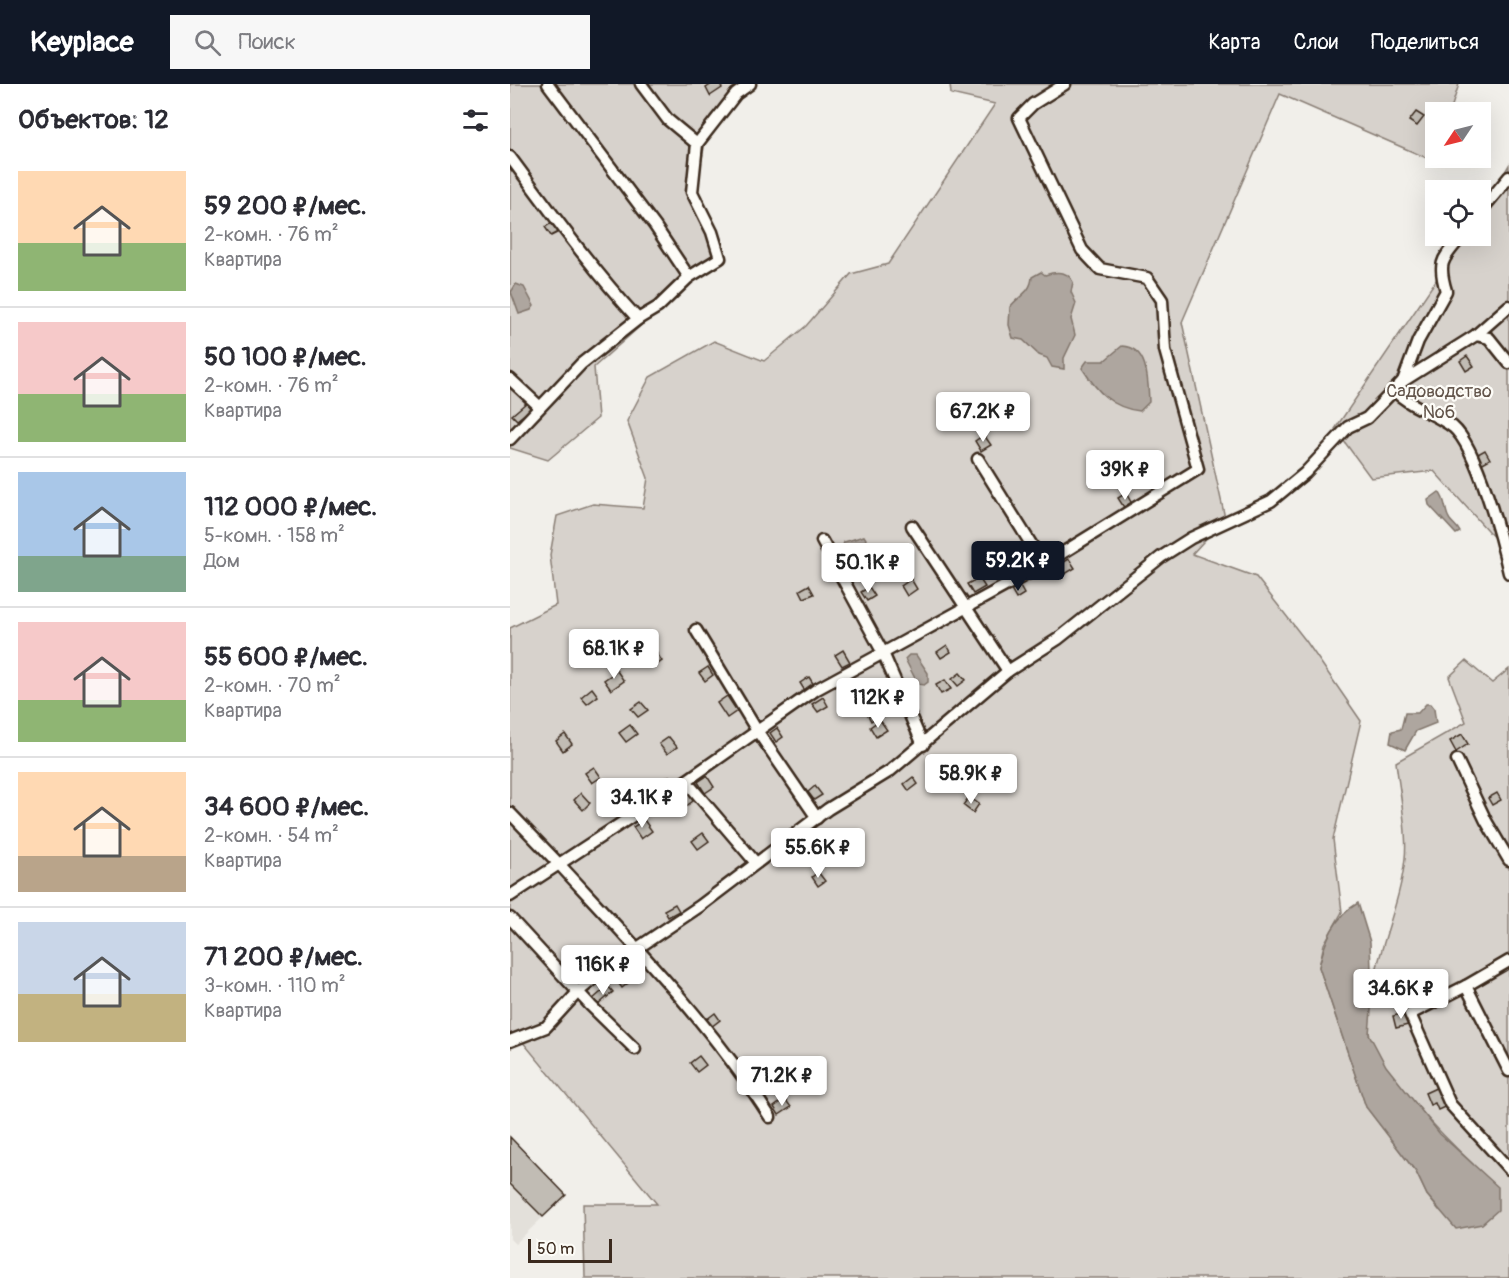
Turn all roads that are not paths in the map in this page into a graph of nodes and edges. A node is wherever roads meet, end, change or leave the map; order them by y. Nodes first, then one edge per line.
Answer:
1 (548, 84) edge
2 (641, 84) edge
3 (729, 84) edge
4 (750, 84) edge
5 (1065, 84) edge
6 (736, 94) junction
7 (697, 144) junction
8 (510, 157) edge
9 (1509, 177) edge
10 (1491, 199) edge
11 (1454, 246) edge
12 (689, 277) junction
13 (1509, 306) edge
14 (638, 319) junction
15 (1476, 335) junction
16 (1509, 363) edge
17 (510, 379) edge
18 (1403, 381) junction
19 (1394, 390) junction
20 (539, 406) junction
21 (510, 439) edge
22 (978, 459) dead end
23 (912, 526) dead end
24 (822, 541) dead end
25 (1038, 568) junction
26 (1509, 573) edge
27 (964, 609) junction
28 (696, 630) dead end
29 (883, 653) junction
30 (1008, 671) junction
31 (756, 729) junction
32 (923, 745) junction
33 (1457, 760) dead end
34 (686, 781) junction
35 (510, 813) edge
36 (817, 818) junction
37 (1509, 860) edge
38 (756, 863) junction
39 (559, 864) junction
40 (510, 896) edge
41 (510, 918) edge
42 (637, 947) junction
43 (1509, 961) edge
44 (1466, 986) junction
45 (578, 992) junction
46 (510, 1041) edge
47 (635, 1049) dead end
48 (1509, 1071) edge
49 (770, 1117) dead end
50 (1509, 1169) edge

1 - 12 lane
2 - 7 lane
3 - 6 lane
4 - 6 lane
5 - 25 lane
6 - 7 lane
7 - 12 lane
8 - 14 lane
9 - 10 lane
11 - 18 lane
12 - 14 lane
13 - 15 lane
14 - 20 lane
15 - 16 lane
15 - 18 lane
17 - 20 lane
18 - 19 lane
19 - 26 lane
19 - 30 lane
20 - 21 lane
22 - 25 lane
23 - 27 lane
24 - 29 lane
25 - 27 lane
27 - 29 lane
27 - 30 lane
28 - 31 lane
29 - 31 lane
29 - 32 lane
30 - 32 lane
31 - 34 lane
31 - 36 lane
32 - 36 lane
33 - 37 lane
34 - 38 lane
34 - 39 lane
35 - 39 lane
36 - 38 lane
38 - 42 lane
39 - 40 lane
39 - 42 lane
41 - 45 lane
42 - 45 lane
42 - 49 lane
43 - 44 lane
44 - 48 lane
44 - 50 lane
45 - 46 lane
45 - 47 lane

